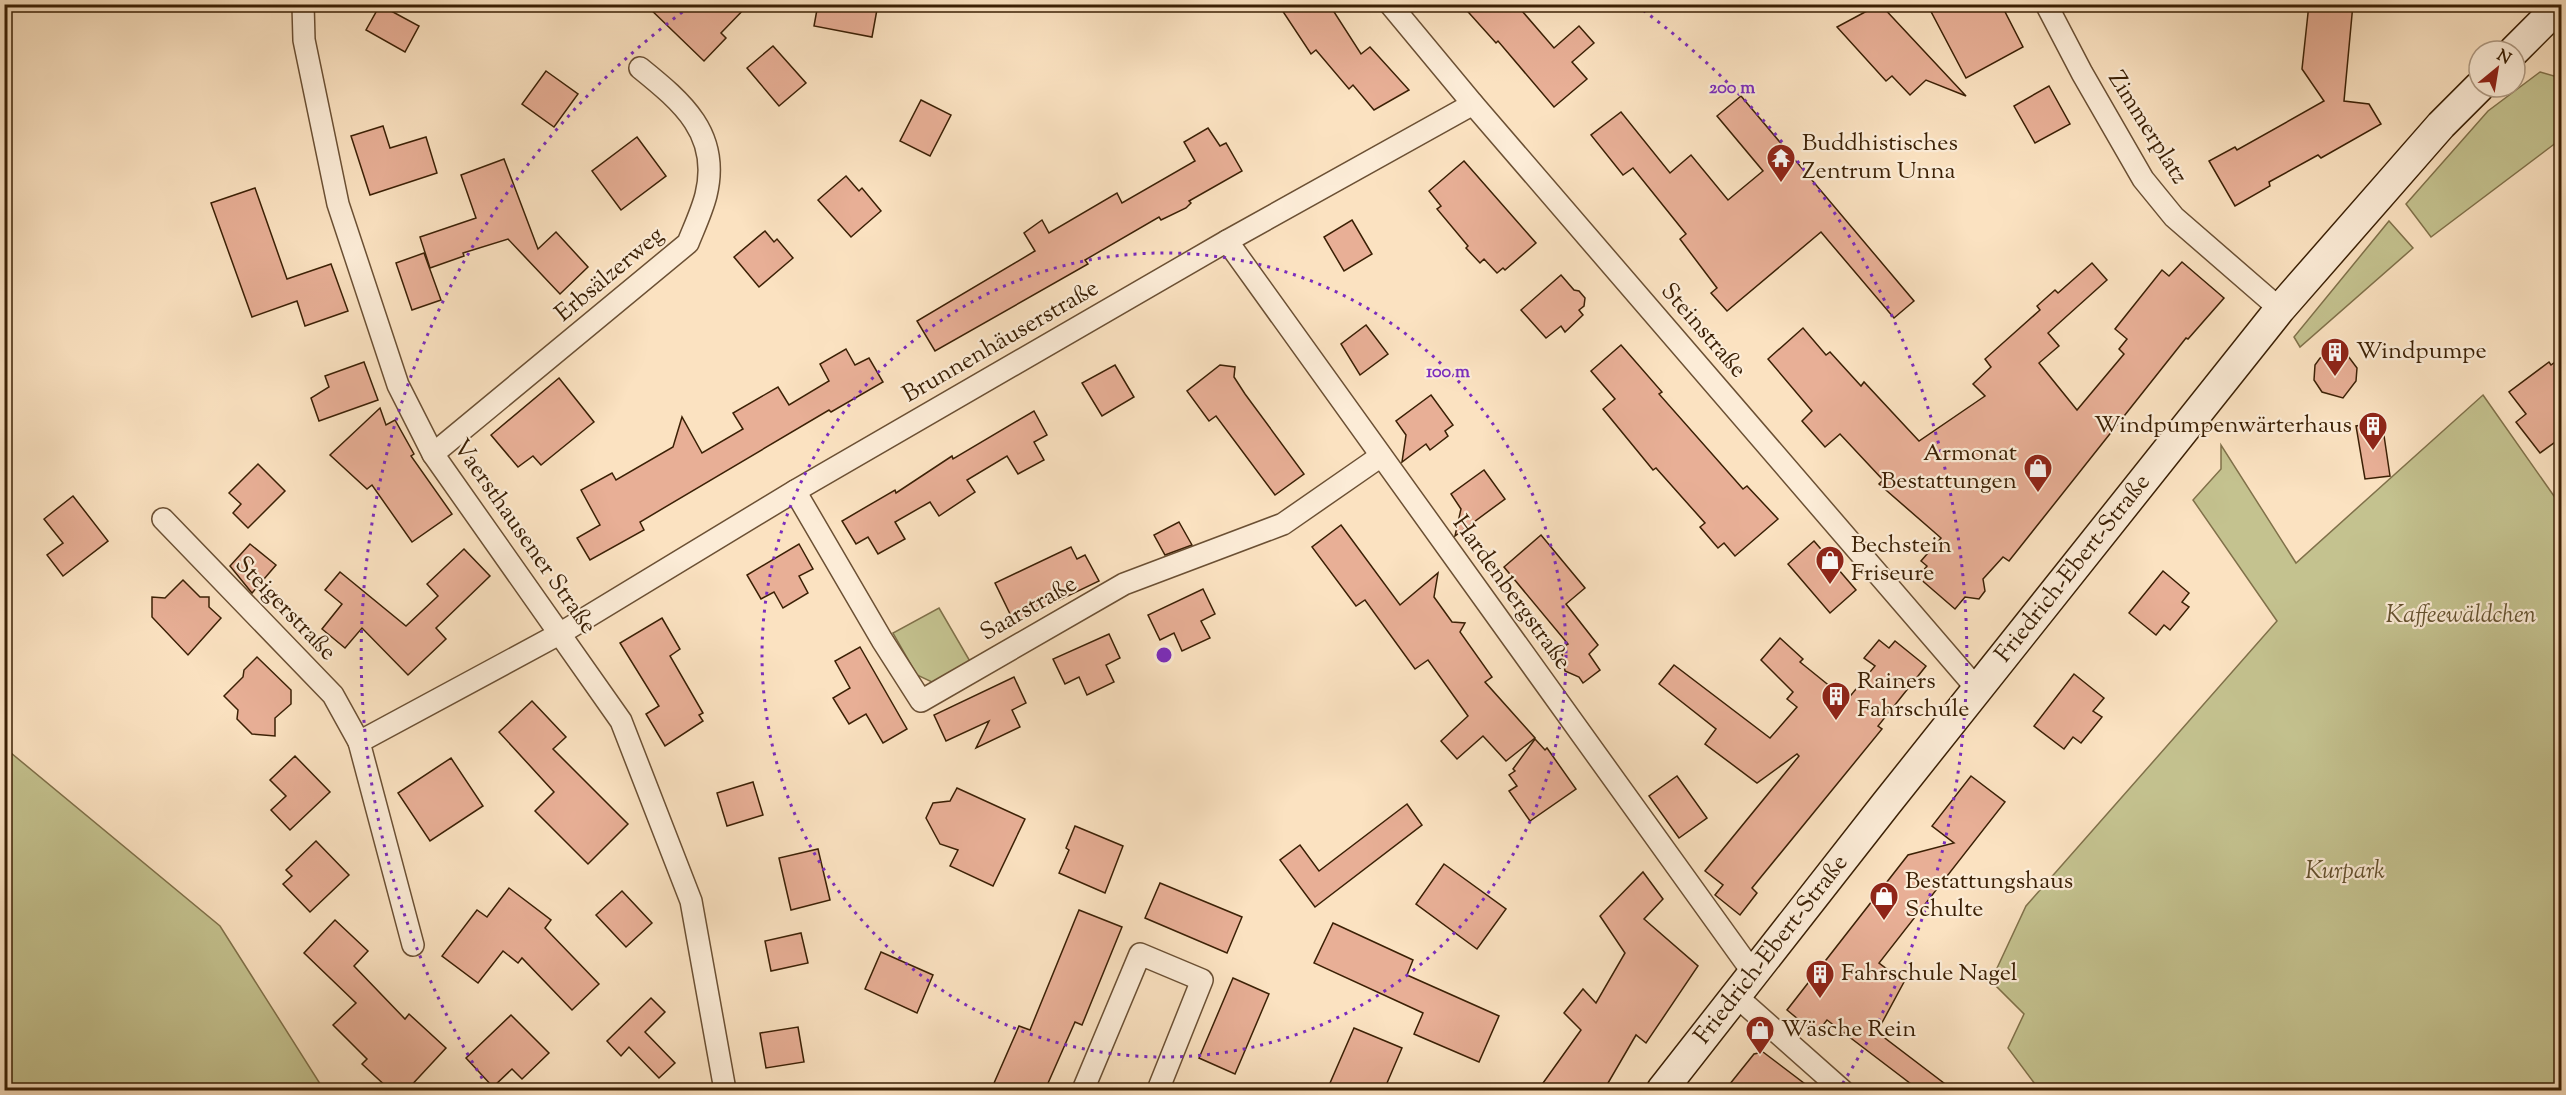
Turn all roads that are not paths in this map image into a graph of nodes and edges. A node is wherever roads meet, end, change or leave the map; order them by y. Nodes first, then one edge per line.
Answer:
1 (303, 4) edge
2 (1390, 4) edge
3 (2046, 4) edge
4 (2561, 4) edge
5 (2526, 39) edge
6 (640, 68) dead end
7 (2467, 99) edge
8 (1473, 104) junction
9 (1227, 241) junction
10 (2280, 309) junction
11 (434, 454) junction
12 (1381, 456) junction
13 (795, 491) junction
14 (163, 519) dead end
15 (561, 633) junction
16 (1978, 690) junction
17 (359, 742) junction
18 (413, 945) dead end
19 (1745, 985) junction
20 (725, 1090) edge
21 (1083, 1090) edge
22 (1158, 1090) edge
23 (1662, 1090) edge
24 (1842, 1090) edge

1 - 11 street, Vaersthausener Straße
2 - 8 street, Steinstraße
3 - 10 street, Zimmerplatz
4 - 5 main road
6 - 11 street, Erbsälzerweg
7 - 10 main road, Friedrich-Ebert-Straße
8 - 9 street, Brunnenhäuserstraße
8 - 16 street, Steinstraße
9 - 12 street, Hardenbergstraße
9 - 13 street, Brunnenhäuserstraße
10 - 16 main road, Friedrich-Ebert-Straße
11 - 15 street, Vaersthausener Straße
12 - 13 street, Saarstraße
12 - 19 street, Hardenbergstraße
13 - 15 street, Brunnenhäuserstraße
14 - 17 street, Steigerstraße
15 - 17 street
15 - 20 street, Vaersthausener Straße
16 - 19 main road, Friedrich-Ebert-Straße
17 - 18 street, Steigerstraße
19 - 23 main road, Friedrich-Ebert-Straße
19 - 24 street, Hardenbergstraße
21 - 22 street

